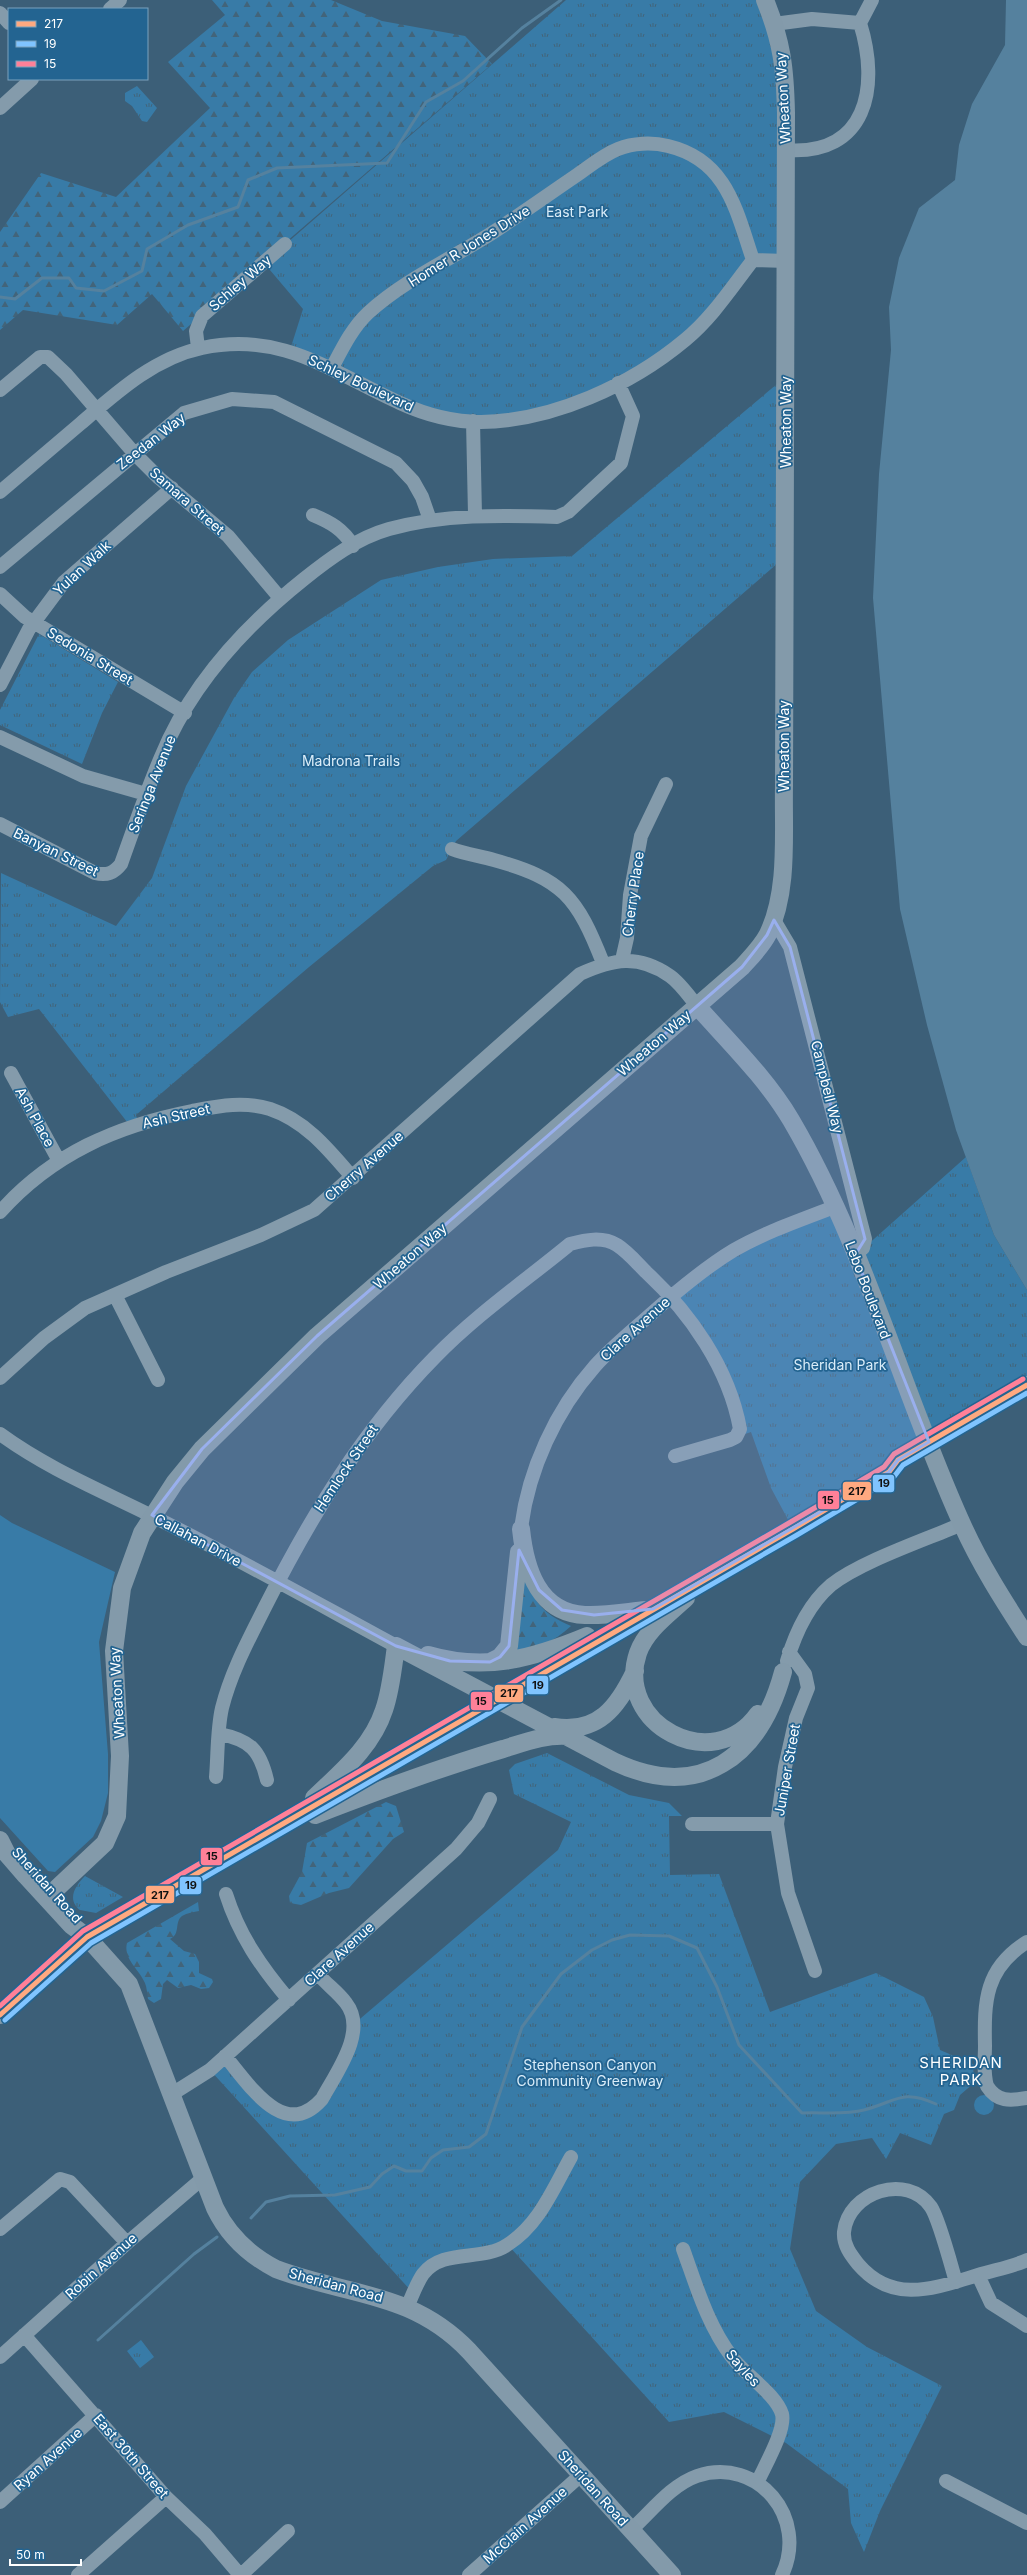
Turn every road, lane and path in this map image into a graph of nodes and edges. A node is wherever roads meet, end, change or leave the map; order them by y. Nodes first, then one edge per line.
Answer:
1 (120, 0) edge
2 (765, 0) edge
3 (872, 0) edge
4 (111, 8) edge
5 (0, 13) edge
6 (8, 22) edge
7 (774, 24) junction
8 (860, 24) junction
9 (31, 80) edge
10 (0, 108) edge
11 (786, 150) junction
12 (285, 244) dead end
13 (753, 260) junction
14 (787, 261) junction
15 (198, 348) junction
16 (332, 368) junction
17 (618, 383) junction
18 (0, 390) edge
19 (97, 410) junction
20 (473, 422) junction
21 (134, 453) junction
22 (172, 488) junction
23 (0, 492) edge
24 (313, 515) dead end
25 (475, 515) junction
26 (430, 520) junction
27 (353, 546) junction
28 (0, 567) edge
29 (0, 594) edge
30 (280, 598) junction
31 (34, 622) junction
32 (0, 685) edge
33 (185, 713) junction
34 (0, 737) edge
35 (666, 784) dead end
36 (146, 794) junction
37 (0, 824) edge
38 (452, 849) dead end
39 (113, 872) joint
40 (774, 920) junction
41 (622, 960) junction
42 (603, 963) junction
43 (698, 1006) junction
44 (11, 1073) dead end
45 (59, 1161) junction
46 (353, 1178) junction
47 (834, 1207) junction
48 (0, 1212) edge
49 (855, 1255) junction
50 (115, 1295) junction
51 (672, 1296) junction
52 (0, 1378) edge
53 (158, 1380) dead end
54 (1027, 1385) edge
55 (1027, 1399) edge
56 (0, 1434) edge
57 (675, 1456) dead end
58 (897, 1467) junction
59 (152, 1515) junction
60 (962, 1524) junction
61 (521, 1529) junction
62 (703, 1580) junction
63 (278, 1582) junction
64 (653, 1609) junction
65 (1027, 1637) edge
66 (396, 1646) junction
67 (789, 1652) junction
68 (490, 1662) junction
69 (636, 1671) junction
70 (783, 1672) junction
71 (547, 1726) junction
72 (220, 1734) junction
73 (568, 1736) junction
74 (216, 1777) dead end
75 (267, 1780) dead end
76 (490, 1799) dead end
77 (294, 1818) junction
78 (692, 1824) dead end
79 (777, 1824) junction
80 (258, 1838) junction
81 (0, 1839) edge
82 (55, 1890) junction
83 (226, 1894) dead end
84 (87, 1937) junction
85 (1027, 1942) edge
86 (815, 1971) dead end
87 (318, 1974) junction
88 (289, 2000) junction
89 (0, 2015) edge
90 (225, 2056) junction
91 (172, 2094) junction
92 (1027, 2098) edge
93 (571, 2157) dead end
94 (203, 2178) junction
95 (0, 2229) edge
96 (126, 2243) junction
97 (683, 2249) dead end
98 (1027, 2260) edge
99 (978, 2275) junction
100 (956, 2282) junction
101 (407, 2307) junction
102 (1027, 2326) edge
103 (24, 2335) junction
104 (0, 2357) edge
105 (96, 2415) junction
106 (581, 2475) junction
107 (946, 2481) dead end
108 (757, 2483) junction
109 (166, 2496) junction
110 (0, 2502) edge
111 (1027, 2523) edge
112 (631, 2530) junction
113 (288, 2531) dead end
114 (78, 2575) edge
115 (241, 2575) edge
116 (469, 2575) edge
117 (672, 2575) edge
118 (782, 2575) edge

1 - 4 street
2 - 7 main road, Wheaton Way
3 - 8 street
5 - 6 street
7 - 8 street
7 - 11 main road, Wheaton Way
8 - 11 street
9 - 10 street
11 - 14 main road, Wheaton Way
12 - 15 street, Schley Way
13 - 14 street
13 - 16 street, Homer R Jones Drive
13 - 17 street, Schley Boulevard
14 - 40 main road, Wheaton Way
15 - 16 street, Schley Boulevard
15 - 19 street, Schley Boulevard
16 - 20 street, Schley Boulevard
17 - 20 street, Schley Boulevard
17 - 25 street, Seringa Avenue
18 - 19 street, Samara Street
19 - 21 street, Samara Street
19 - 23 street, Schley Boulevard
20 - 25 street
21 - 22 street, Samara Street
21 - 26 street, Zeedan Way
21 - 28 street, Zeedan Way
22 - 30 street, Samara Street
22 - 31 street, Yulan Walk
24 - 27 street
25 - 26 street, Seringa Avenue
26 - 27 street, Seringa Avenue
27 - 30 street, Seringa Avenue
29 - 31 street, Sedonia Street
30 - 33 street, Seringa Avenue
31 - 32 street, Yulan Walk
31 - 33 street, Sedonia Street
33 - 36 street, Seringa Avenue
34 - 36 street
35 - 41 street, Cherry Place
36 - 39 street, Seringa Avenue
37 - 39 street, Banyan Street
38 - 42 street
40 - 43 main road, Wheaton Way
40 - 49 street, Campbell Way
41 - 42 street, Cherry Avenue
41 - 43 street, Cherry Avenue
42 - 46 street, Cherry Avenue
43 - 47 main road, Lebo Boulevard
43 - 59 main road, Wheaton Way
44 - 45 street, Ash Place
45 - 46 street, Ash Street
45 - 48 street, Ash Street
46 - 50 street, Cherry Avenue
47 - 49 main road, Lebo Boulevard
47 - 51 street, Clare Avenue
49 - 60 main road, Lebo Boulevard
50 - 52 street, Cherry Avenue
50 - 53 street
51 - 57 street
51 - 61 street, Clare Avenue
51 - 63 street, Hemlock Street
54 - 58 main road, bridge
55 - 58 main road
56 - 59 street, Callahan Drive
58 - 62 main road
59 - 63 street, Callahan Drive
59 - 82 main road, Wheaton Way
60 - 65 main road, Lebo Boulevard
60 - 67 street
61 - 64 main road
61 - 68 main road
62 - 64 main road
62 - 69 main road
63 - 66 street, Callahan Drive
63 - 72 street, Hemlock Street
64 - 68 main road
64 - 77 main road, bridge
66 - 68 main road
66 - 71 main road
66 - 77 main road
67 - 70 street
67 - 79 street, Juniper Street
69 - 70 main road
69 - 71 main road
70 - 73 main road
71 - 73 main road
72 - 74 street, Hemlock Street
72 - 75 street
73 - 80 main road
76 - 87 street, Clare Avenue
77 - 80 main road
78 - 79 street
79 - 86 street, Juniper Street
80 - 84 main road
81 - 82 main road, Sheridan Road
81 - 84 main road, Sheridan Road
82 - 84 main road, Sheridan Road
83 - 88 street
84 - 89 main road
84 - 91 main road, Sheridan Road
85 - 92 street
87 - 88 street, Clare Avenue
87 - 90 street
88 - 90 street, Clare Avenue
90 - 91 street, Clare Avenue
91 - 94 main road, Sheridan Road
93 - 101 street
94 - 96 street, Robin Avenue
94 - 101 main road, Sheridan Road
95 - 96 street
96 - 103 street, Robin Avenue
97 - 108 street, Sayles
98 - 99 street
99 - 100 street
99 - 102 street
100 - 100 street
101 - 106 main road, Sheridan Road
103 - 104 street, Robin Avenue
103 - 105 street, East 30th Street
105 - 109 street, East 30th Street
105 - 110 street, Ryan Avenue
106 - 112 main road, Sheridan Road
106 - 116 street, McClain Avenue
107 - 111 street
108 - 112 street
108 - 118 street
109 - 114 street
109 - 115 street, East 30th Street
112 - 117 main road, Sheridan Road
113 - 115 street

